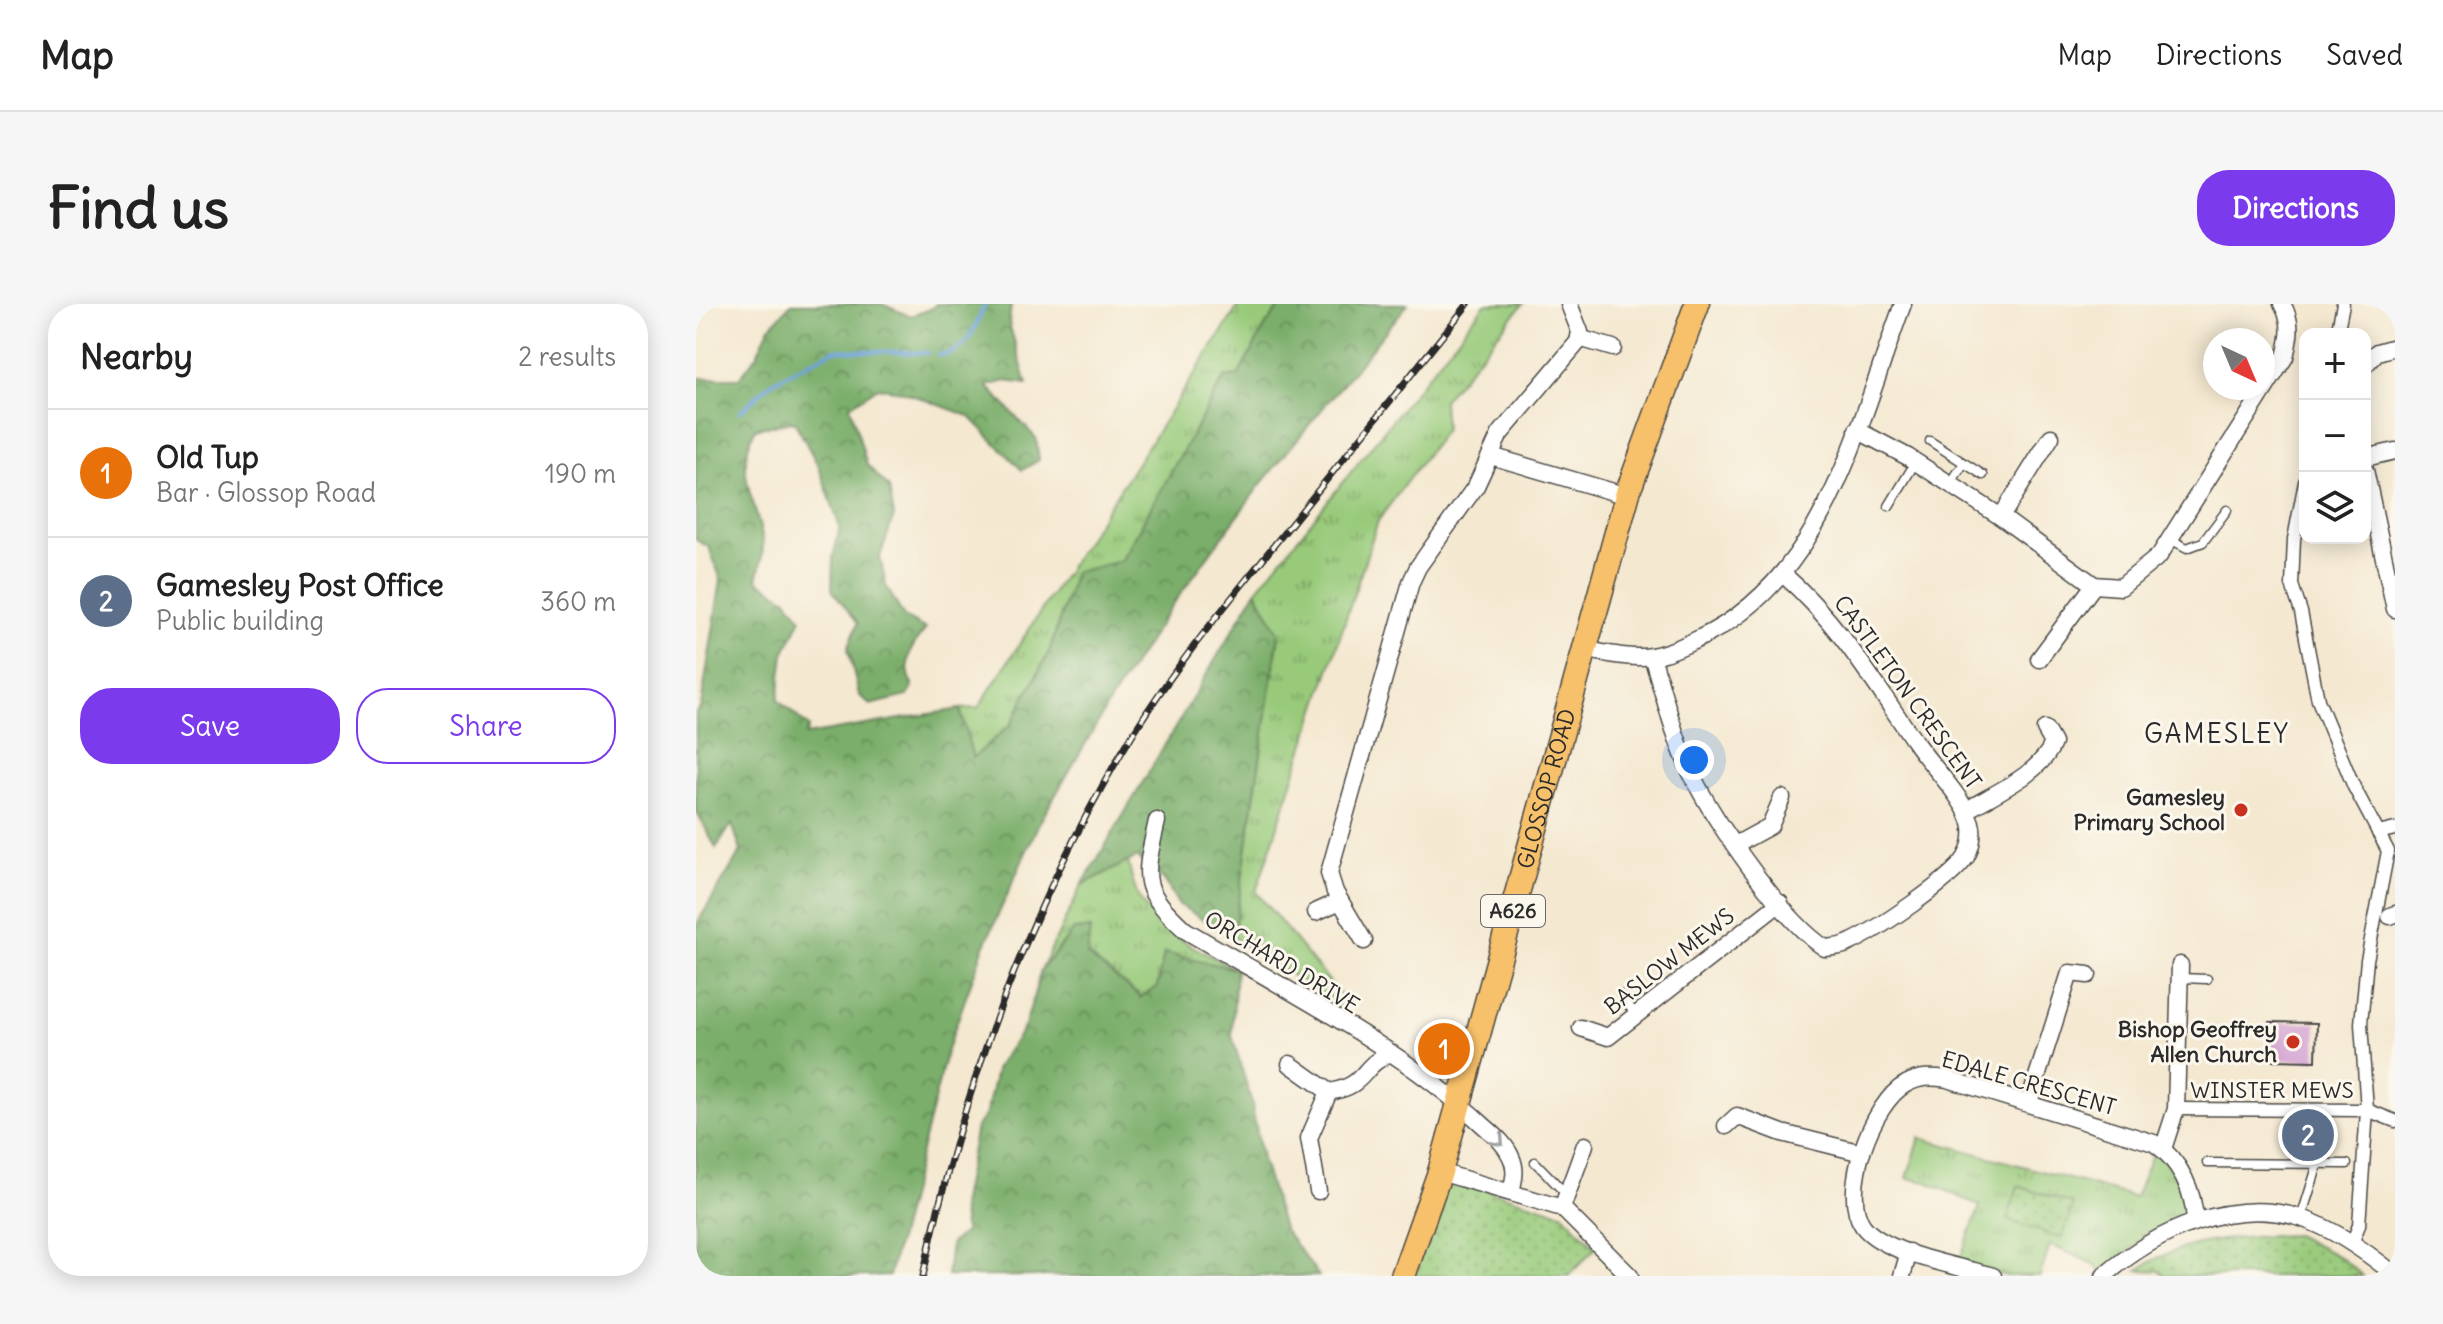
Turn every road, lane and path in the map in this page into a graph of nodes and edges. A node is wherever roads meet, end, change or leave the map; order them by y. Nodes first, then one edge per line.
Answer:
1 (1569, 304) edge
2 (1697, 304) edge
3 (1903, 304) edge
4 (2282, 304) edge
5 (2343, 304) edge
6 (2338, 328) edge
7 (1579, 338) junction
8 (2395, 347) edge
9 (1613, 348) dead end
10 (2371, 358) edge
11 (1857, 430) junction
12 (2051, 437) dead end
13 (1930, 441) dead end
14 (2395, 451) edge
15 (1491, 456) junction
16 (2371, 457) edge
17 (1915, 463) junction
18 (1964, 463) junction
19 (2365, 472) edge
20 (1983, 475) dead end
21 (1950, 485) junction
22 (1627, 496) junction
23 (1889, 506) dead end
24 (2227, 510) dead end
25 (2299, 513) edge
26 (2001, 517) junction
27 (2170, 539) junction
28 (1784, 575) junction
29 (2094, 585) junction
30 (2395, 609) edge
31 (1584, 649) junction
32 (1652, 656) junction
33 (2039, 659) dead end
34 (2045, 729) dead end
35 (1782, 798) dead end
36 (1967, 810) junction
37 (1157, 821) dead end
38 (2395, 829) edge
39 (2378, 833) junction
40 (1737, 844) junction
41 (1340, 901) junction
42 (1780, 903) junction
43 (1316, 912) dead end
44 (1364, 941) dead end
45 (2179, 972) joint
46 (2088, 975) dead end
47 (2207, 979) dead end
48 (1621, 995) dead end
49 (1635, 1014) junction
50 (1581, 1028) dead end
51 (1388, 1054) junction
52 (1290, 1064) dead end
53 (1329, 1092) junction
54 (1458, 1101) junction
55 (2029, 1102) junction
56 (2176, 1109) junction
57 (2367, 1110) junction
58 (2395, 1121) edge
59 (1726, 1126) dead end
60 (1585, 1145) dead end
61 (2163, 1149) junction
62 (1862, 1153) junction
63 (1535, 1162) dead end
64 (2207, 1163) dead end
65 (2318, 1164) junction
66 (2347, 1164) dead end
67 (1440, 1172) junction
68 (1318, 1191) dead end
69 (1511, 1192) junction
70 (1565, 1202) junction
71 (2301, 1218) junction
72 (2195, 1222) junction
73 (2352, 1244) junction
74 (1909, 1252) junction
75 (2395, 1275) edge
76 (1403, 1276) edge
77 (1630, 1276) edge
78 (1902, 1276) edge
79 (1993, 1276) edge
80 (2104, 1276) edge

1 - 7 street
2 - 22 main road, GLOSSOP ROAD / A626
3 - 11 street
4 - 27 street
5 - 6 street
7 - 9 street
7 - 15 street
8 - 10 street
11 - 17 street
11 - 28 street
12 - 26 street
13 - 18 lane
14 - 16 street
15 - 22 street
15 - 41 street
17 - 21 street
17 - 23 lane
18 - 20 lane
18 - 21 lane
19 - 30 street
21 - 26 street
22 - 31 main road, GLOSSOP ROAD / A626
24 - 27 lane
25 - 39 street
26 - 29 street
27 - 29 street
28 - 32 street
28 - 36 street, CASTLETON CRESCENT
29 - 33 street
31 - 32 street
31 - 54 main road, GLOSSOP ROAD / A626
32 - 40 street, CASTLETON CRESCENT
34 - 36 street
35 - 40 street
36 - 42 street, CASTLETON CRESCENT
37 - 51 street, ORCHARD DRIVE
38 - 39 street
39 - 57 street
40 - 42 street, CASTLETON CRESCENT
41 - 43 street
41 - 44 street
42 - 49 street, BASLOW MEWS
45 - 47 lane
45 - 56 street
46 - 55 street
48 - 49 lane
49 - 50 street, BASLOW MEWS
51 - 53 street
51 - 54 street, ORCHARD DRIVE
52 - 53 street
53 - 68 street
54 - 67 main road, GLOSSOP ROAD / A626
54 -> 69 street, ORCHARD DRIVE
55 - 61 street, EDALE CRESCENT
55 - 62 street, EDALE CRESCENT
56 - 57 street, WINSTER MEWS
56 - 61 street
57 - 58 street
57 - 73 street
59 - 62 street
60 - 70 street
61 - 72 street
62 - 74 street, EDALE CRESCENT
63 - 70 lane
64 - 65 lane
65 - 66 lane
65 - 71 lane
67 - 69 street
67 - 76 main road, GLOSSOP ROAD / A626
69 - 70 street
70 - 77 street
71 - 72 street
71 - 73 street
72 - 80 street
73 - 75 street
74 - 78 street
74 - 79 street, EDALE CRESCENT

